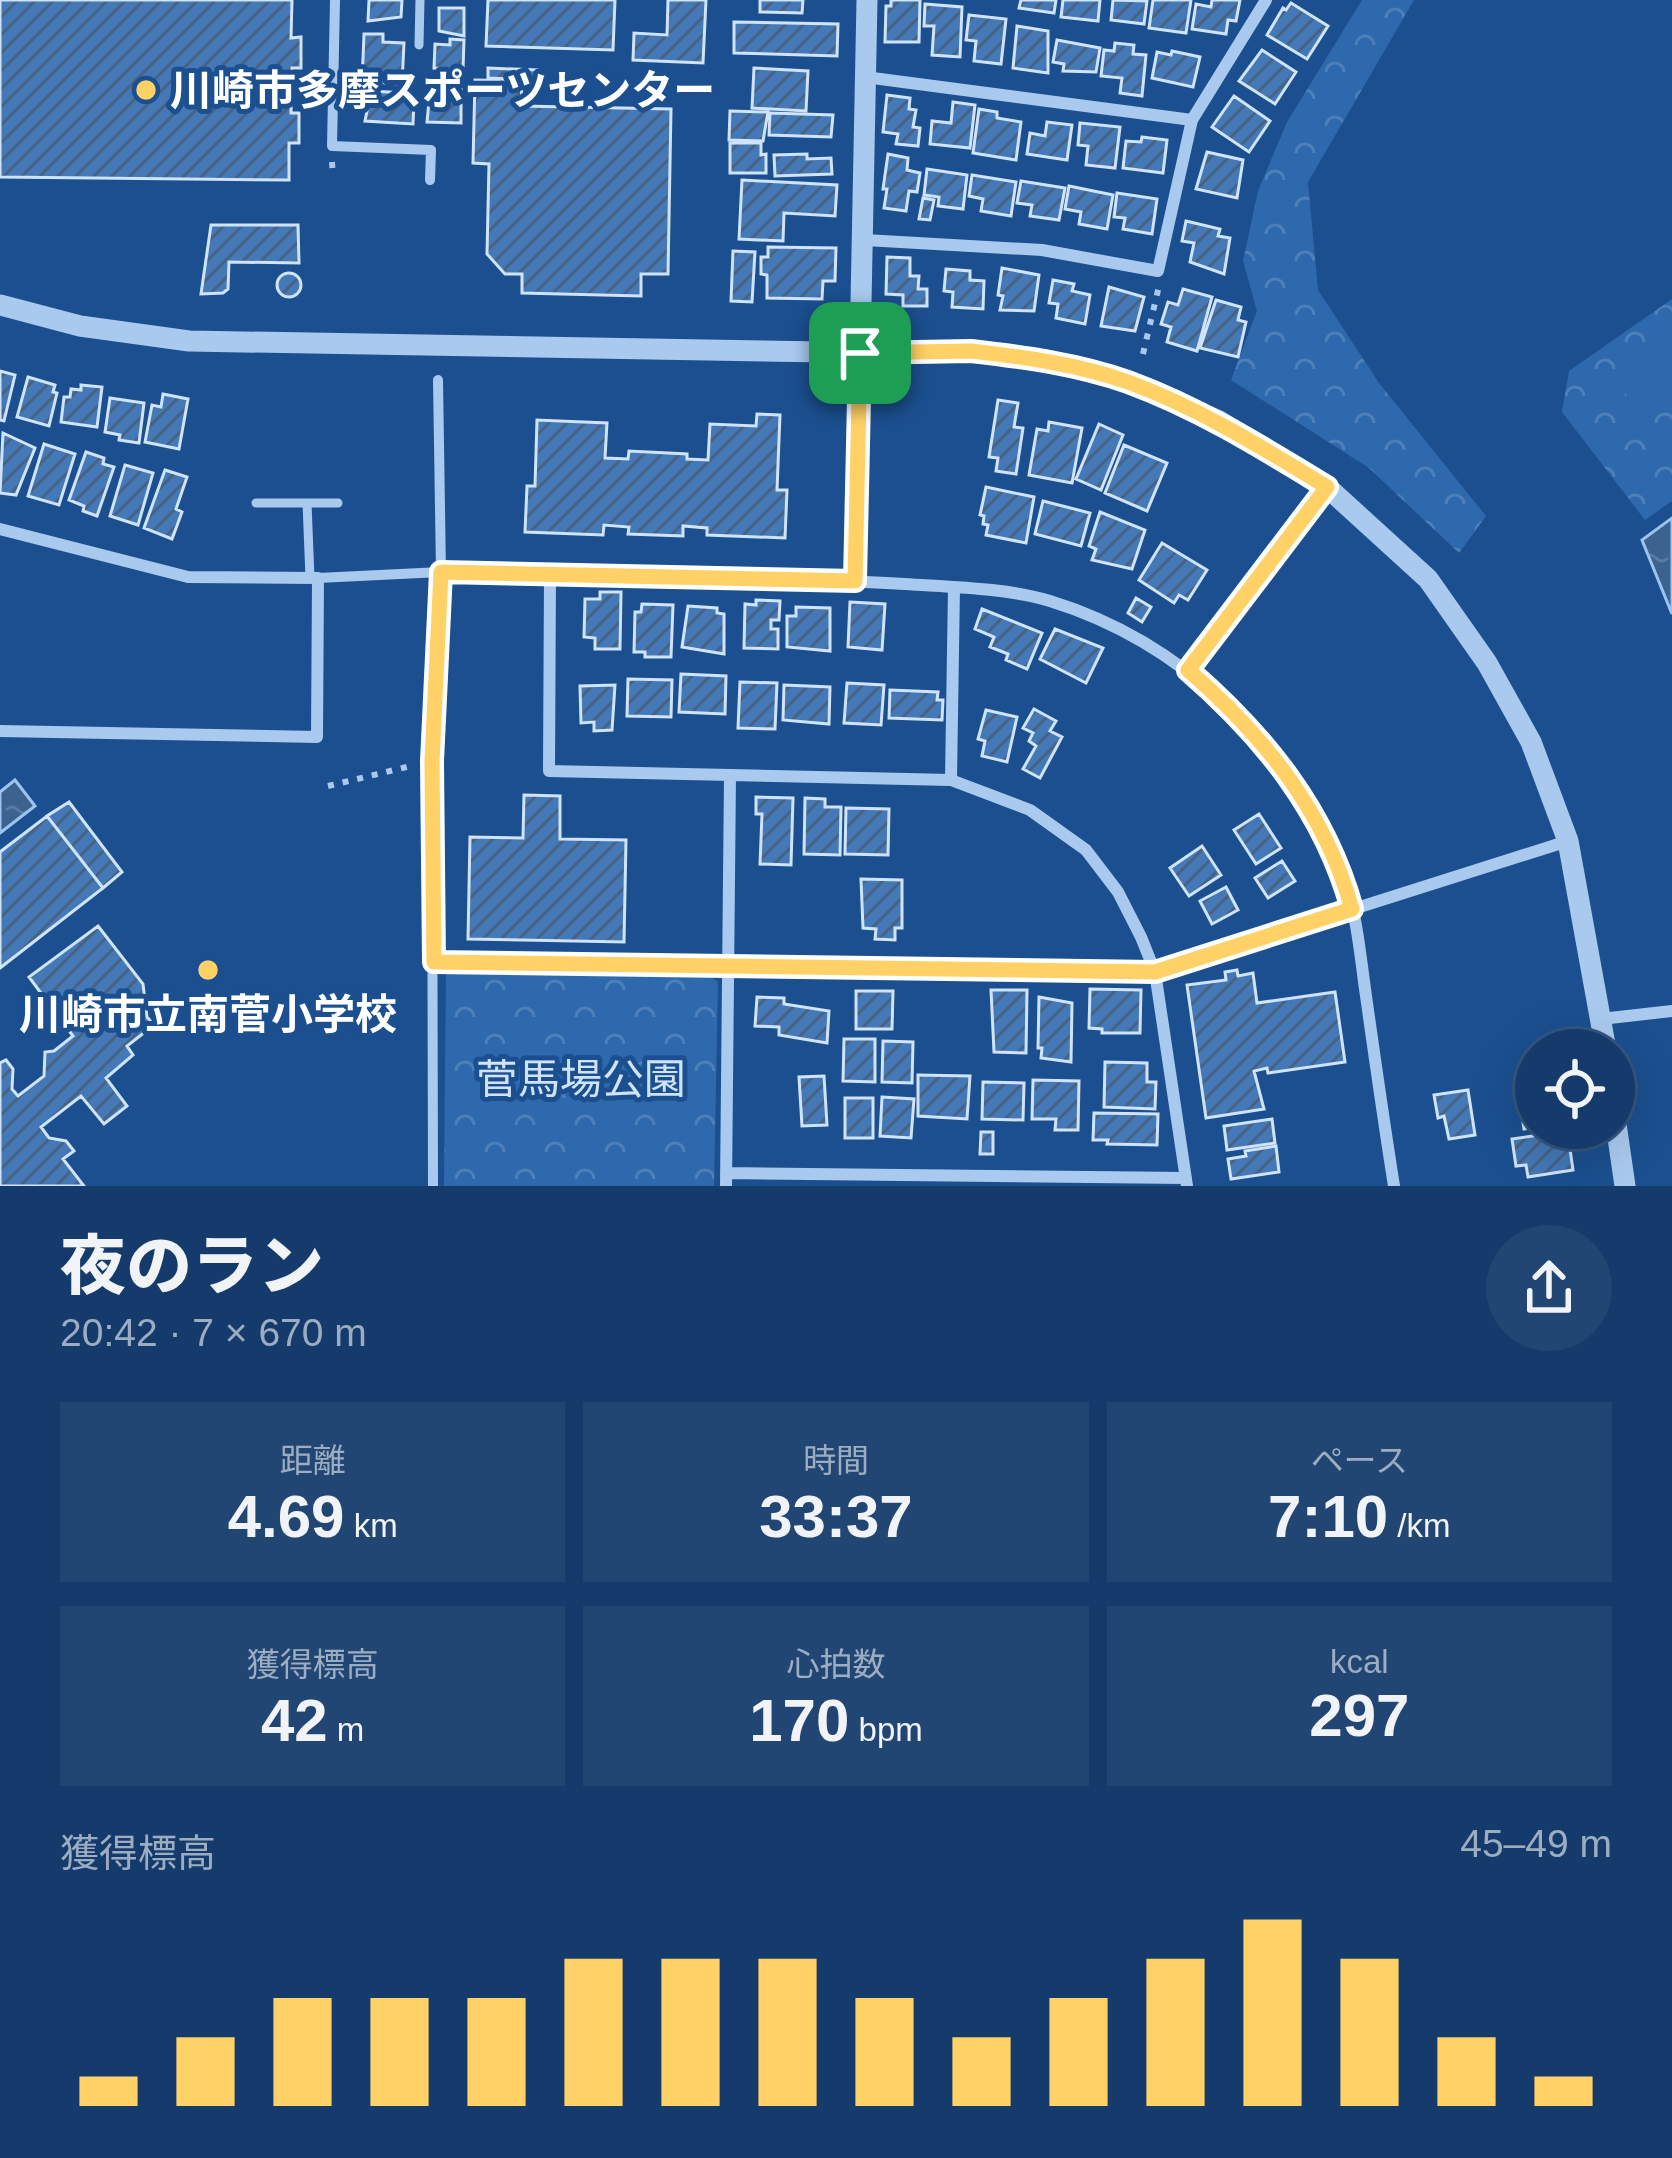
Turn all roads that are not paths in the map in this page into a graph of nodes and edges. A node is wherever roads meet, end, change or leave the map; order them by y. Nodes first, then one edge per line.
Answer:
1 (335, 0) edge
2 (420, 0) edge
3 (867, 0) edge
4 (1266, 0) edge
5 (419, 45) dead end
6 (865, 77) junction
7 (1192, 120) junction
8 (430, 180) dead end
9 (865, 240) junction
10 (0, 305) edge
11 (860, 353) junction
12 (438, 380) dead end
13 (1327, 487) junction
14 (256, 503) dead end
15 (308, 503) junction
16 (338, 503) dead end
17 (0, 529) edge
18 (441, 572) junction
19 (550, 574) junction
20 (314, 578) junction
21 (855, 581) junction
22 (954, 587) junction
23 (1188, 670) junction
24 (0, 731) edge
25 (730, 776) junction
26 (951, 780) junction
27 (1568, 841) junction
28 (1352, 909) junction
29 (434, 962) junction
30 (459, 962) road end
31 (619, 963) road end
32 (730, 965) junction
33 (1155, 972) junction
34 (1672, 1011) edge
35 (1601, 1019) junction
36 (1603, 1029) edge
37 (1619, 1149) edge
38 (726, 1180) edge
39 (1187, 1182) edge
40 (433, 1186) edge
41 (1394, 1186) edge
42 (1624, 1186) edge

1 - 8 street
2 - 5 lane
3 - 6 street
4 - 7 street
6 - 7 street
6 - 9 street
7 - 9 street
9 - 11 street
10 - 11 street
11 - 13 street
11 - 21 street
12 - 18 street
13 - 23 street
13 - 27 street
14 - 15 lane
15 - 16 lane
15 - 20 lane
17 - 20 street
18 - 19 street
18 - 20 street
18 - 29 street
19 - 21 street
19 - 25 street
20 - 24 street
21 - 22 street
22 - 23 street
22 - 26 street
23 - 28 street
25 - 26 street
25 - 32 street
26 - 33 street
27 - 28 street
27 - 35 street
28 - 33 street
28 - 41 street
29 - 30 street
29 - 40 street
31 - 32 street
32 - 33 street
32 - 38 street
33 - 39 street
34 - 35 street
35 - 36 street
37 - 42 street
38 - 39 street

